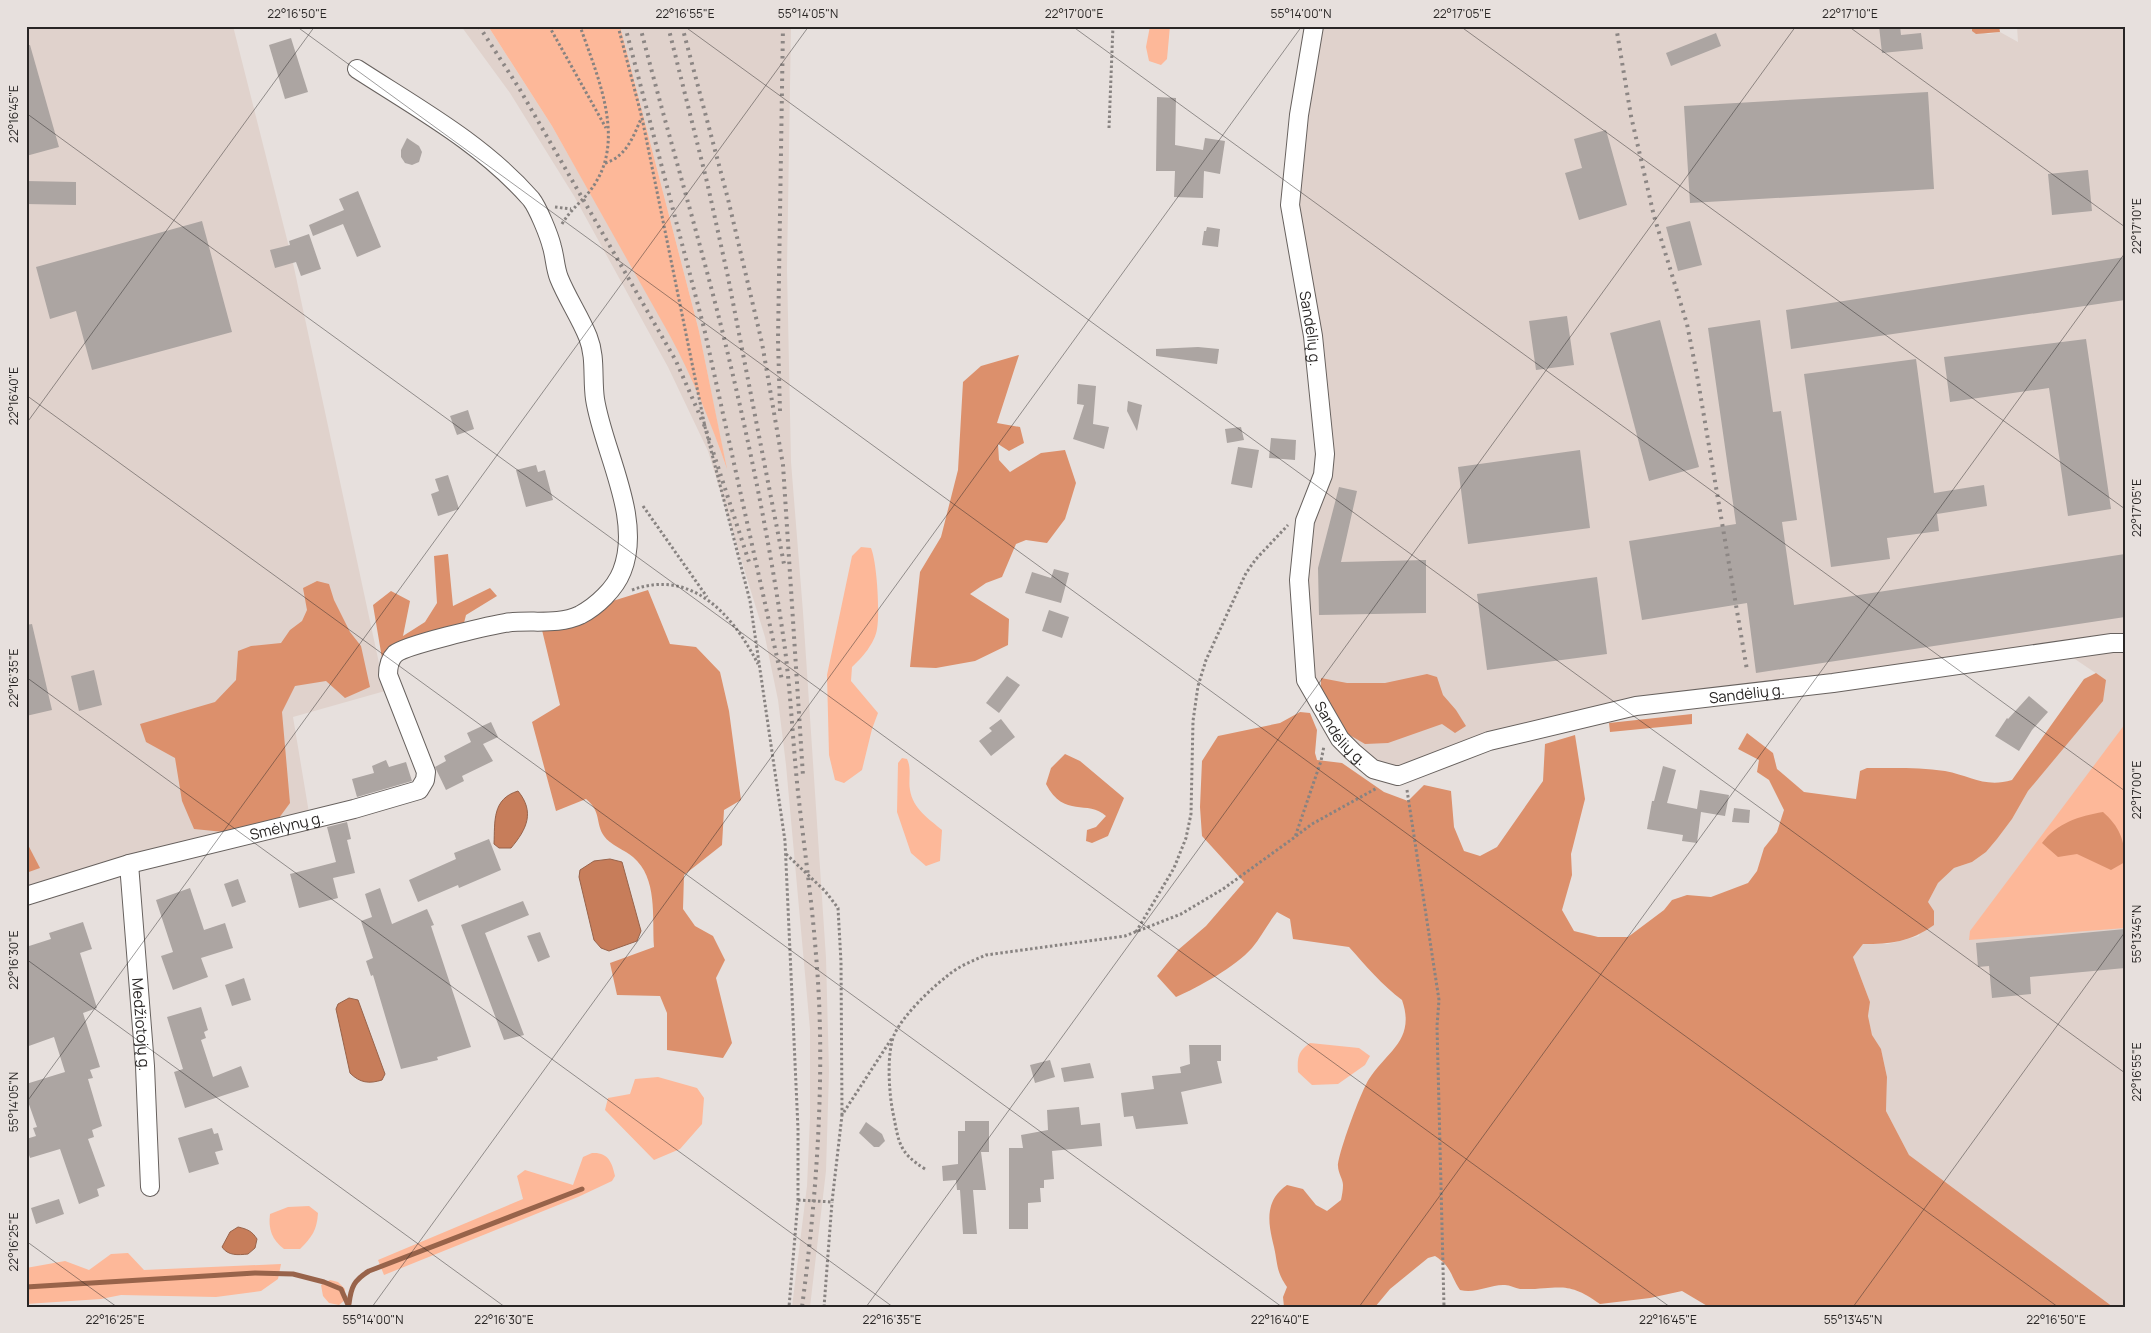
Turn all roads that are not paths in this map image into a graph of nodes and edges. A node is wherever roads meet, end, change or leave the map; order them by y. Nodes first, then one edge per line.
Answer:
1 (1314, 26) edge
2 (357, 69) dead end
3 (2125, 643) edge
4 (128, 864) junction
5 (26, 896) edge
6 (150, 1186) dead end

1 - 3 street, Sandėlių g.
2 - 4 street, Smėlynų g.
4 - 5 street, Smėlynų g.
4 - 6 street, Medžiotojų g.

